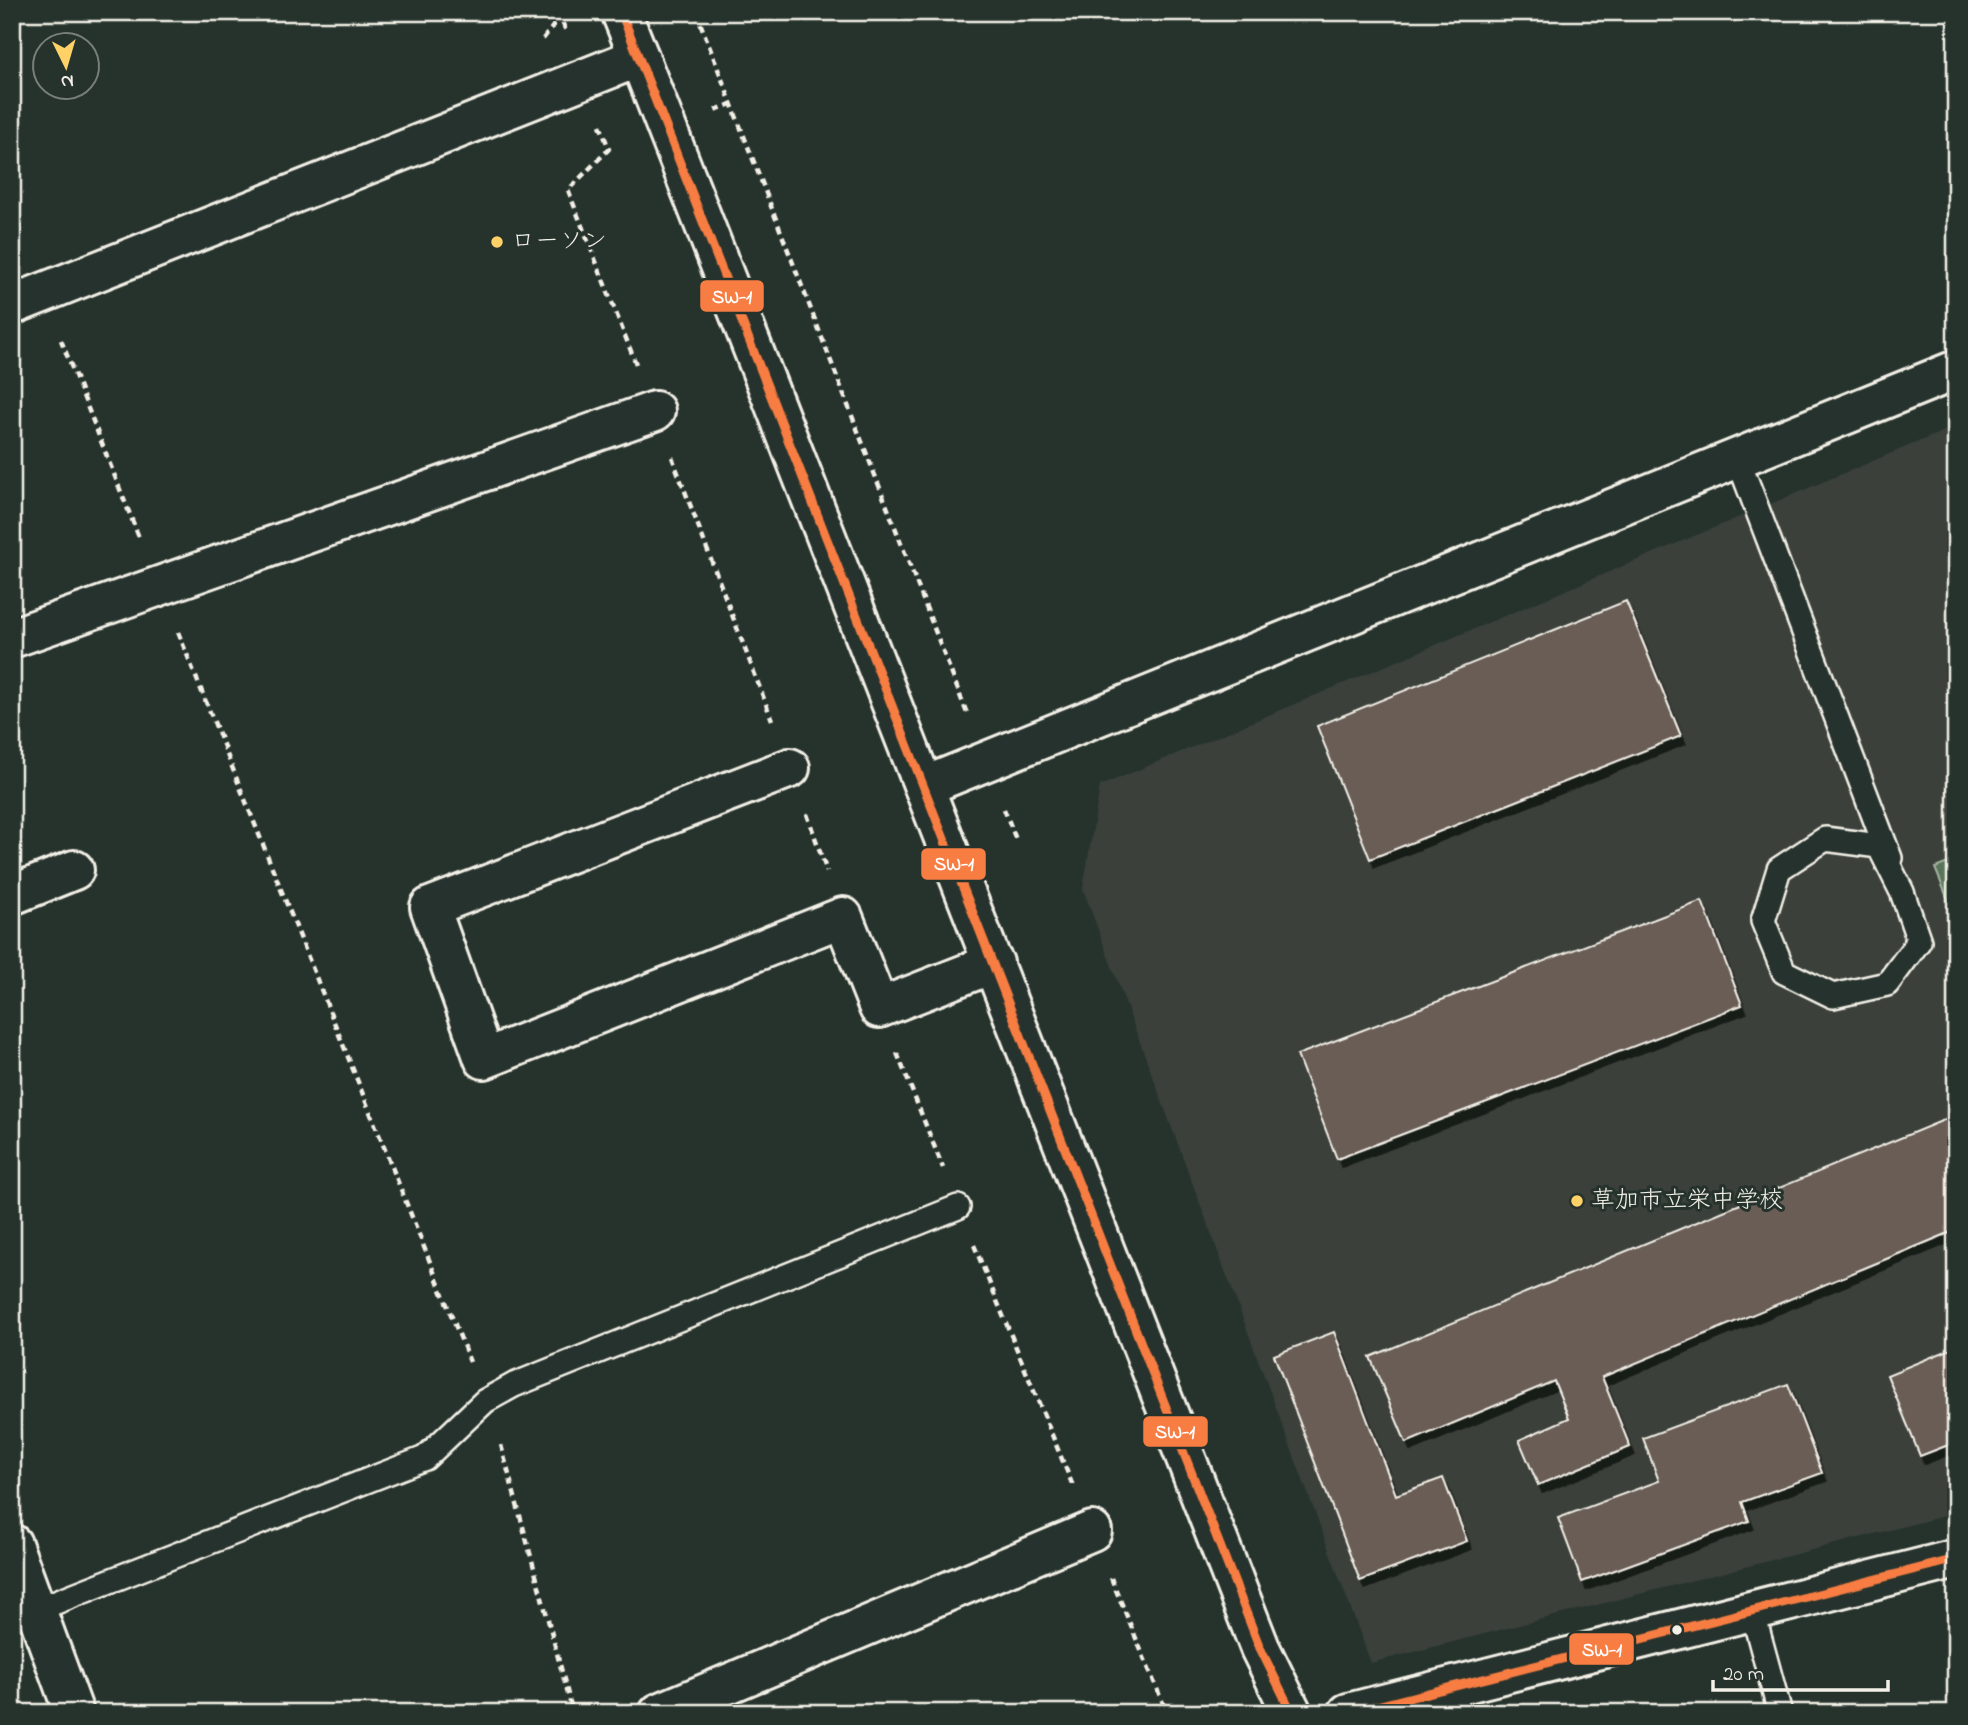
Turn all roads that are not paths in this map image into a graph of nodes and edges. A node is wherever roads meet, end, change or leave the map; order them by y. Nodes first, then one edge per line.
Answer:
1 (621, 12) edge
2 (639, 57) junction
3 (27, 299) edge
4 (1956, 370) edge
5 (655, 411) dead end
6 (1738, 459) junction
7 (12, 638) edge
8 (790, 768) dead end
9 (925, 786) junction
10 (74, 870) dead end
11 (1902, 892) junction
12 (12, 895) edge
13 (994, 963) junction
14 (958, 1207) dead end
15 (1092, 1531) dead end
16 (12, 1545) edge
17 (1956, 1559) edge
18 (38, 1609) junction
19 (1752, 1611) junction
20 (73, 1712) edge
21 (659, 1713) edge
22 (1292, 1713) edge
23 (1348, 1713) edge
24 (1780, 1713) edge

1 - 2 street
2 - 3 street
2 - 9 street
4 - 6 street
5 - 7 street
6 - 9 street
6 - 11 lane
8 - 13 street
9 - 13 street
10 - 12 street
11 - 11 lane
13 - 22 street
14 - 18 lane
15 - 21 street
16 - 18 street
17 - 19 street
18 - 20 street
19 - 23 street
19 - 24 lane

